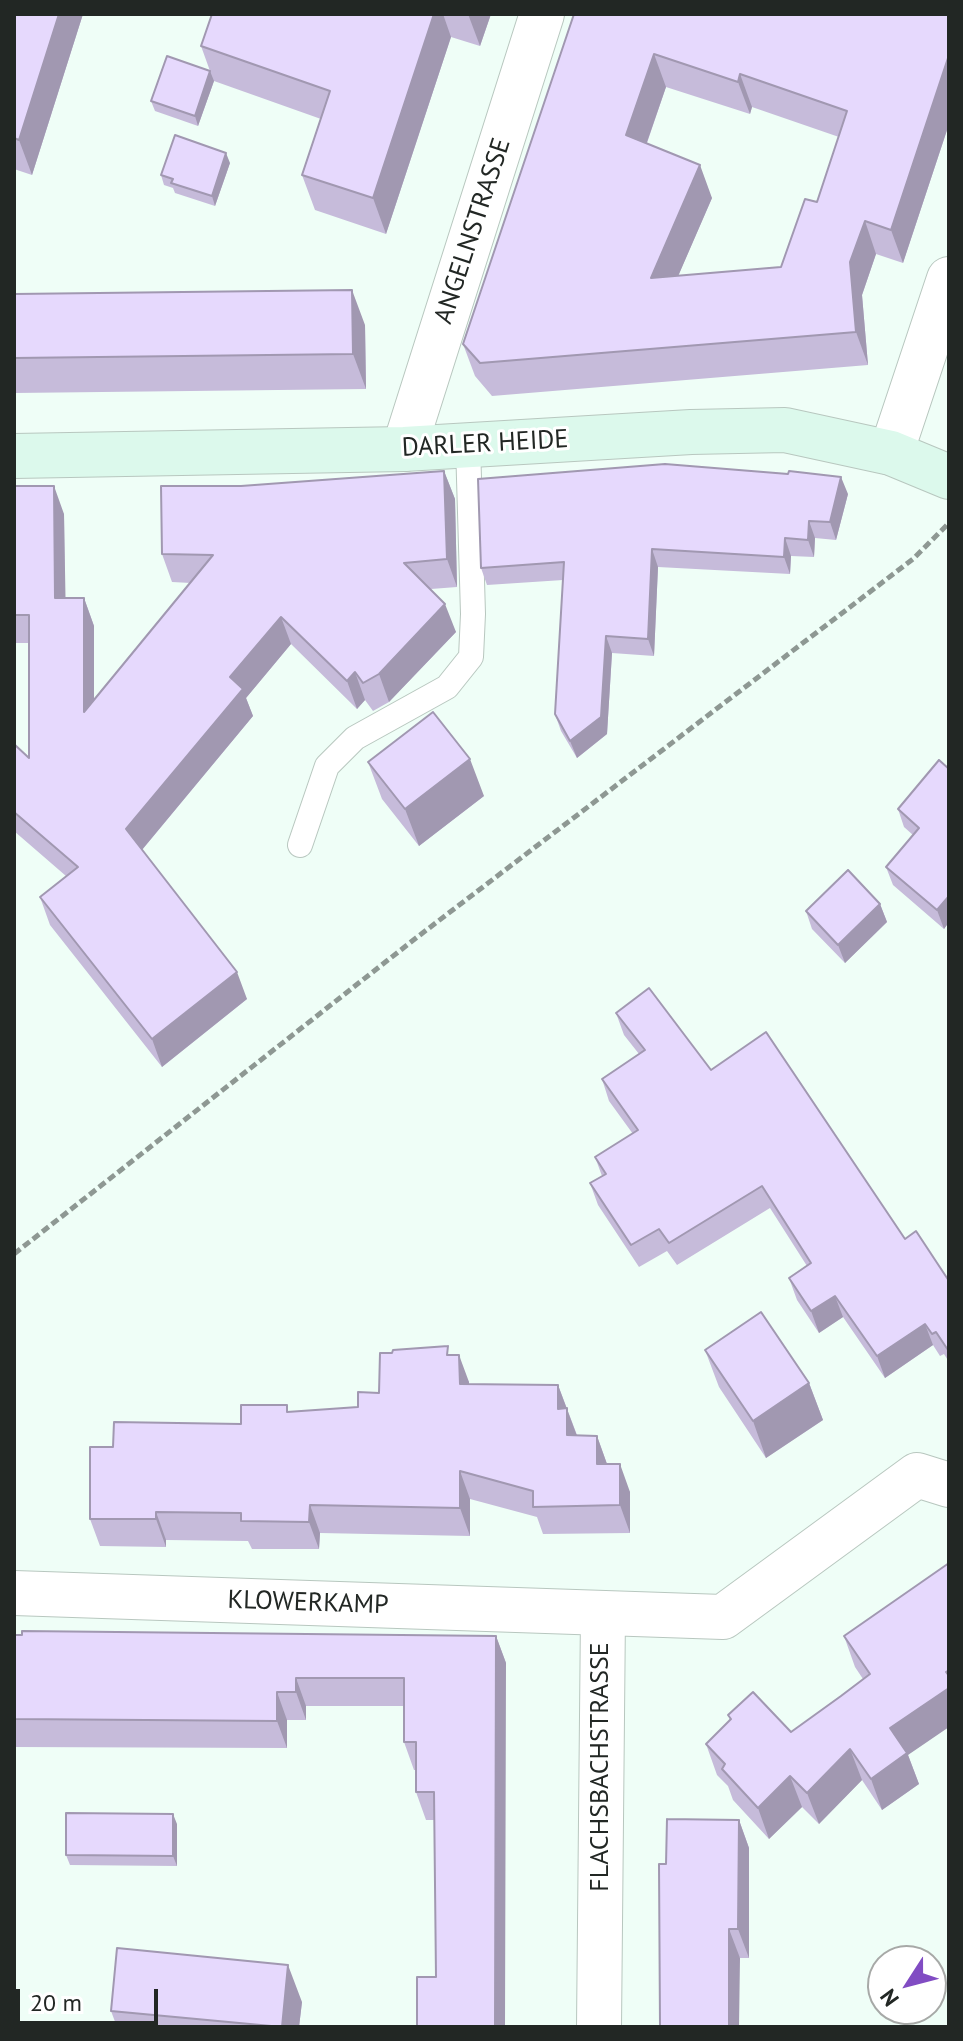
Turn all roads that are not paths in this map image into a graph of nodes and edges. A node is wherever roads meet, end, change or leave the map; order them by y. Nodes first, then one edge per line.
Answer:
1 (542, 14) edge
2 (949, 279) edge
3 (468, 445) junction
4 (404, 449) junction
5 (891, 453) junction
6 (14, 456) edge
7 (949, 477) edge
8 (300, 845) dead end
9 (949, 1485) edge
10 (14, 1593) edge
11 (603, 1613) junction
12 (599, 2027) edge

1 - 4 street, ANGELNSTRASSE
2 - 5 street
3 - 4 street, DARLER HEIDE
3 - 5 street, DARLER HEIDE
3 - 8 lane
4 - 6 street, DARLER HEIDE
5 - 7 street, DARLER HEIDE
9 - 11 street, FLACHSBACHSTRASSE
10 - 11 street, KLOWERKAMP
11 - 12 street, FLACHSBACHSTRASSE

